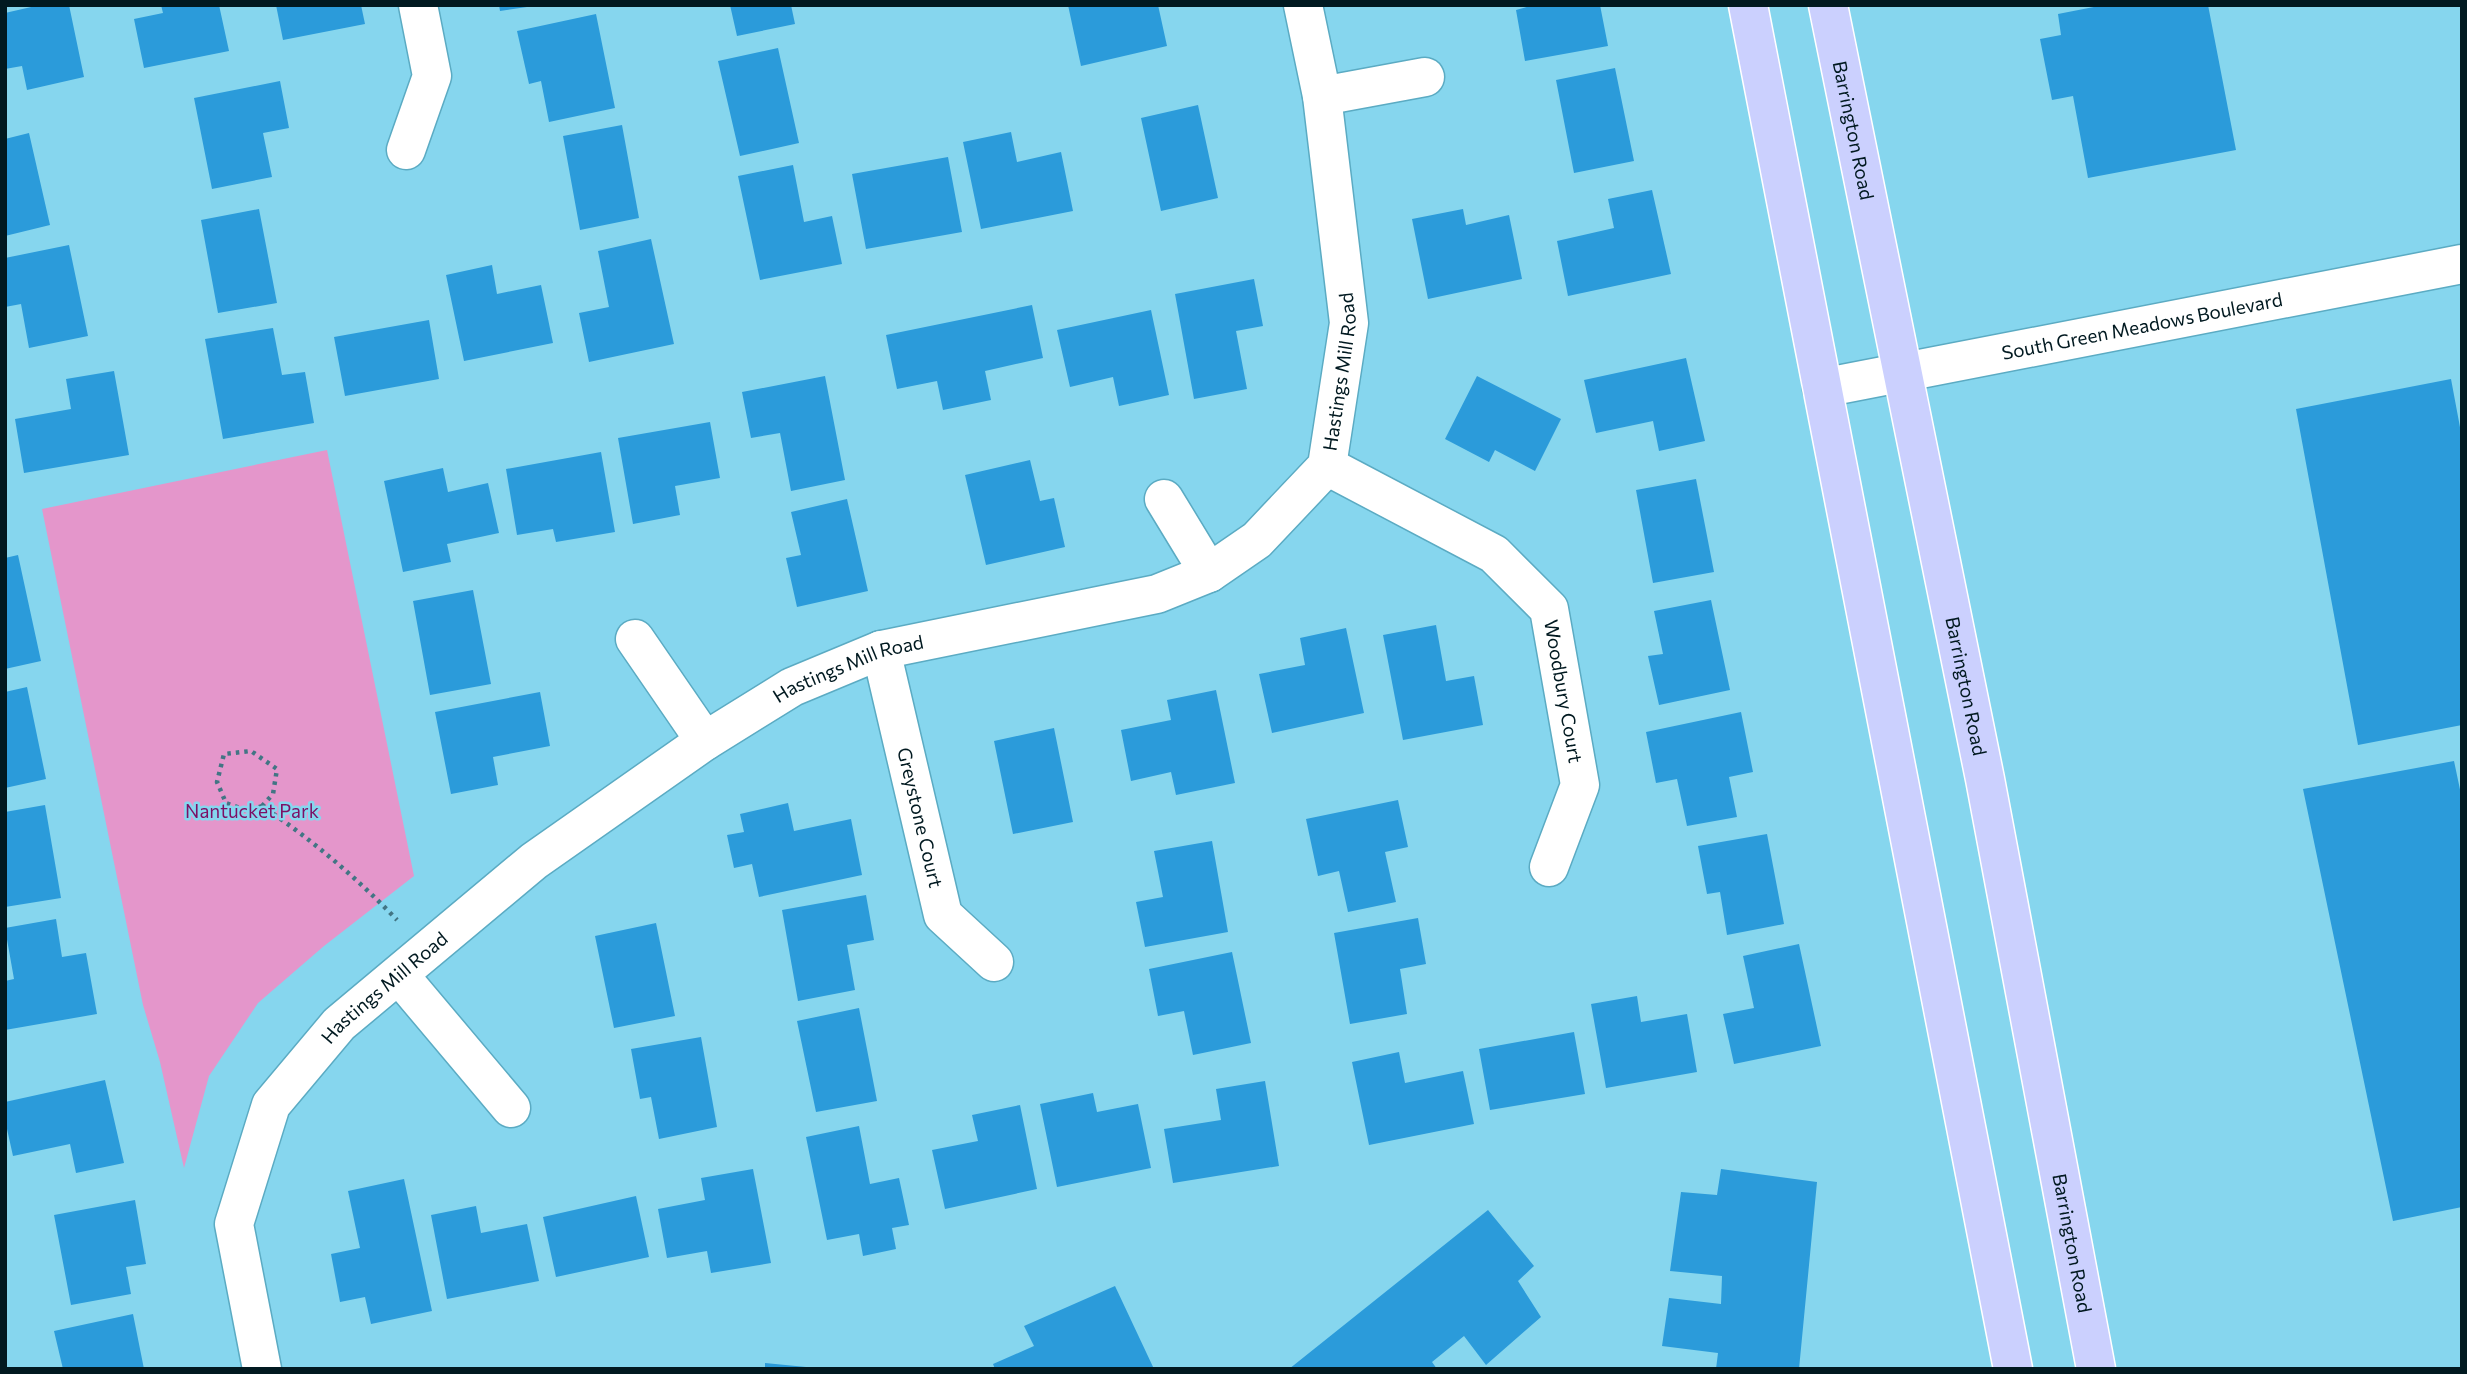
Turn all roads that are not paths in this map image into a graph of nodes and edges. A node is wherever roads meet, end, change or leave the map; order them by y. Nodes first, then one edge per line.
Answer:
1 (418, 5) edge
2 (1303, 5) edge
3 (1748, 5) edge
4 (1828, 5) edge
5 (1426, 77) dead end
6 (1322, 96) junction
7 (405, 150) dead end
8 (2462, 264) edge
9 (1903, 372) junction
10 (1822, 388) junction
11 (1327, 466) junction
12 (1164, 499) dead end
13 (1209, 573) junction
14 (635, 639) dead end
15 (881, 650) junction
16 (705, 741) junction
17 (1549, 867) dead end
18 (994, 962) dead end
19 (412, 963) junction
20 (511, 1108) dead end
21 (262, 1369) edge
22 (2013, 1369) edge
23 (2096, 1369) edge

1 - 7 street
2 - 6 street, Hastings Mill Road
3 - 10 main road
4 - 9 main road, Barrington Road
5 - 6 street
6 - 11 street, Hastings Mill Road
8 - 9 street, South Green Meadows Boulevard
9 - 10 street, South Green Meadows Boulevard
9 - 23 main road, Barrington Road
10 - 22 main road
11 - 13 street, Hastings Mill Road
11 - 17 street, Woodbury Court
12 - 13 street
13 - 15 street, Hastings Mill Road
14 - 16 street
15 - 16 street, Hastings Mill Road
15 - 18 street, Greystone Court
16 - 19 street, Hastings Mill Road
19 - 20 street
19 - 21 street, Hastings Mill Road

